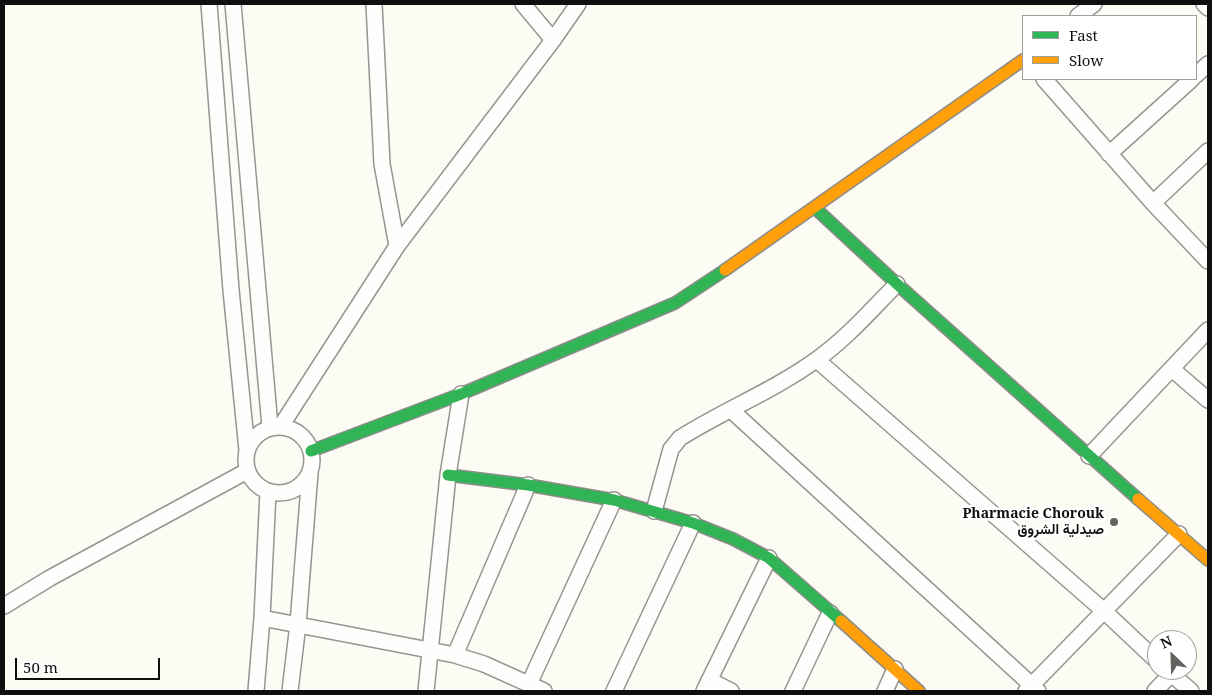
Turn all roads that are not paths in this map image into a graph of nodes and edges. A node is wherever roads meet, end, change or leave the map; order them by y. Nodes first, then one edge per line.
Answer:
1 (209, 4) edge
2 (233, 4) edge
3 (374, 4) edge
4 (523, 4) edge
5 (578, 4) edge
6 (1094, 4) edge
7 (1204, 4) edge
8 (1208, 8) edge
9 (1079, 15) edge
10 (554, 40) junction
11 (1022, 61) edge
12 (1208, 64) edge
13 (1197, 74) edge
14 (1045, 80) edge
15 (1191, 80) edge
16 (1208, 152) edge
17 (1109, 154) junction
18 (1153, 203) junction
19 (815, 208) junction
20 (397, 246) junction
21 (1205, 253) edge
22 (897, 284) junction
23 (1208, 330) edge
24 (817, 360) junction
25 (1172, 369) junction
26 (461, 394) junction
27 (1208, 400) edge
28 (731, 410) junction
29 (276, 427) junction
30 (247, 450) junction
31 (311, 451) junction
32 (1089, 456) junction
33 (247, 471) junction
34 (310, 473) junction
35 (448, 475) junction
36 (528, 485) junction
37 (268, 492) junction
38 (614, 500) junction
39 (654, 512) junction
40 (693, 523) junction
41 (1179, 534) junction
42 (769, 558) junction
43 (1208, 560) edge
44 (4, 606) edge
45 (1104, 612) junction
46 (830, 613) junction
47 (262, 618) junction
48 (298, 624) junction
49 (431, 650) junction
50 (1147, 652) edge
51 (454, 654) junction
52 (895, 669) junction
53 (1163, 680) edge
54 (1178, 680) edge
55 (529, 684) junction
56 (706, 686) edge
57 (1032, 689) edge
58 (256, 691) edge
59 (290, 691) edge
60 (426, 691) edge
61 (544, 691) edge
62 (614, 691) edge
63 (731, 691) edge
64 (793, 691) edge
65 (885, 691) edge
66 (919, 691) edge
67 (1155, 691) edge
68 (1191, 691) edge

1 - 30 street
2 - 29 street
3 - 20 street
4 - 10 street
5 - 10 street
6 - 9 street
7 - 8 street
10 - 20 street
11 - 19 street
12 - 13 street
14 - 17 street
15 - 17 street
16 - 18 street
17 - 18 street
18 - 21 street
19 - 22 street
19 - 26 street
20 - 29 street
22 - 24 street
22 - 32 street
23 - 25 street
24 - 28 street
24 - 45 street
25 - 27 street
25 - 32 street
26 - 31 street
26 - 35 street
28 - 39 street
28 - 57 street
29 - 30 street
29 - 31 street
30 - 33 street
31 - 34 street
32 - 41 street
33 - 37 street
33 - 44 street
34 - 37 street
34 - 48 street
35 - 36 street
35 - 49 street
36 - 38 street
36 - 51 street
37 - 47 street
38 - 39 street
38 - 55 street
39 - 40 street
40 - 42 street
40 - 62 street
41 - 43 street
41 - 45 street
42 - 46 street
42 - 56 street
45 - 50 street
45 - 57 street
46 - 52 street
46 - 64 street
47 - 48 street
47 - 58 street
48 - 49 street
48 - 59 street
49 - 51 street
49 - 60 street
51 - 55 street
52 - 65 street
52 - 66 street
53 - 67 street
54 - 68 street
55 - 61 street
56 - 63 street

